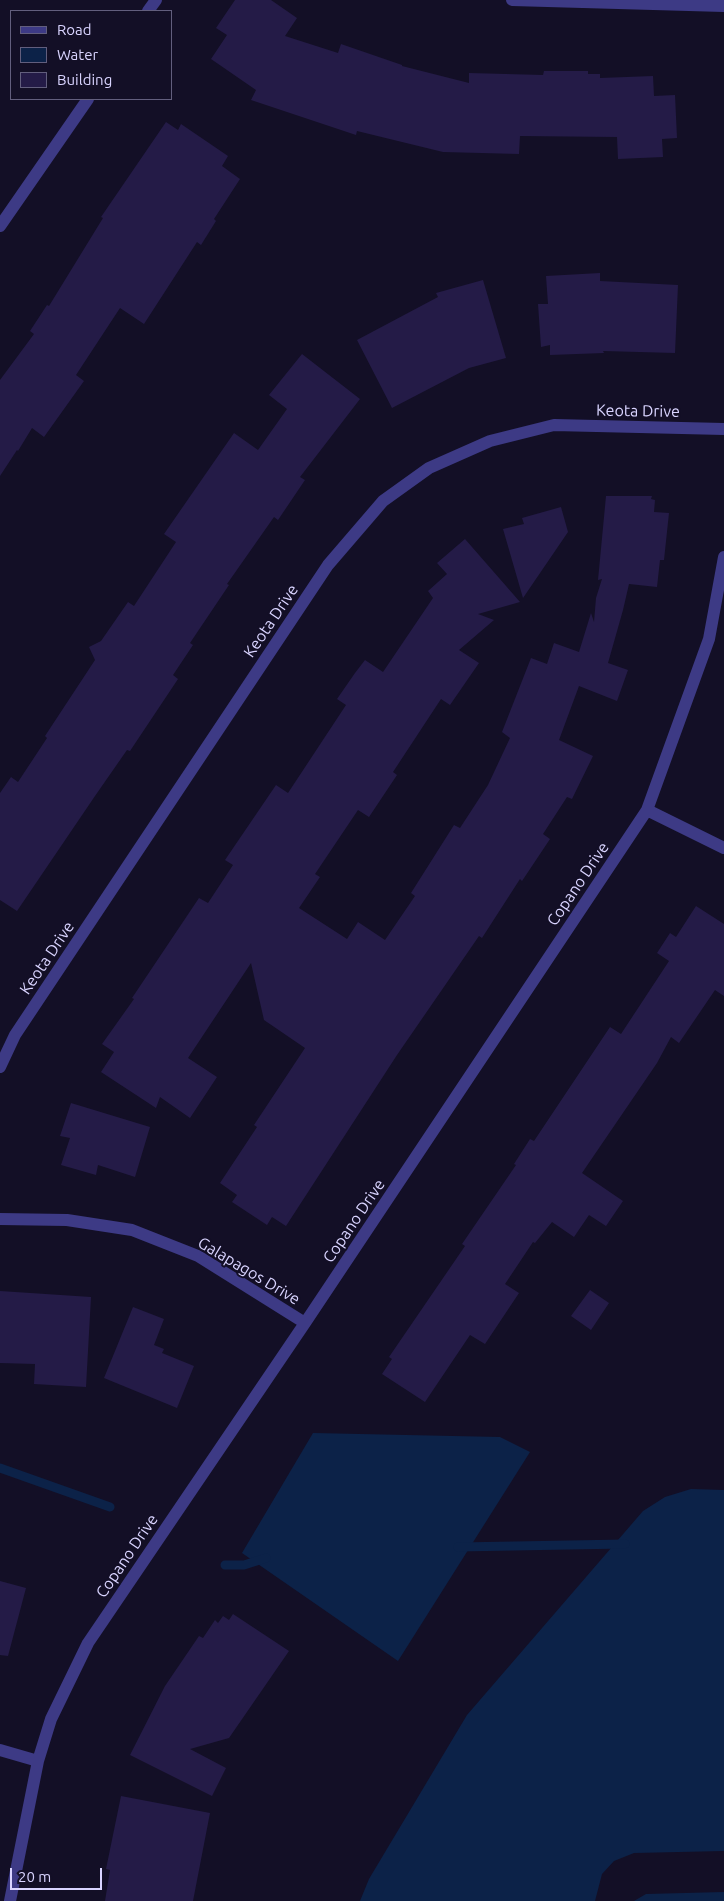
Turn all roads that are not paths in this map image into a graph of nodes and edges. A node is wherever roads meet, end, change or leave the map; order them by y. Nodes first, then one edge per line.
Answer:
1 (512, 0) edge
2 (724, 6) edge
3 (87, 100) edge
4 (0, 226) edge
5 (724, 429) edge
6 (724, 557) edge
7 (647, 810) junction
8 (724, 848) edge
9 (0, 1067) edge
10 (0, 1219) edge
11 (305, 1324) junction
12 (0, 1750) edge
13 (38, 1761) junction
14 (10, 1901) edge

1 - 2 street
3 - 4 street
5 - 9 street, Keota Drive
6 - 7 street, Copano Drive
7 - 8 street
7 - 11 street, Copano Drive
10 - 11 street, Galapagos Drive
11 - 13 street, Copano Drive
12 - 13 street
13 - 14 street, Copano Drive

